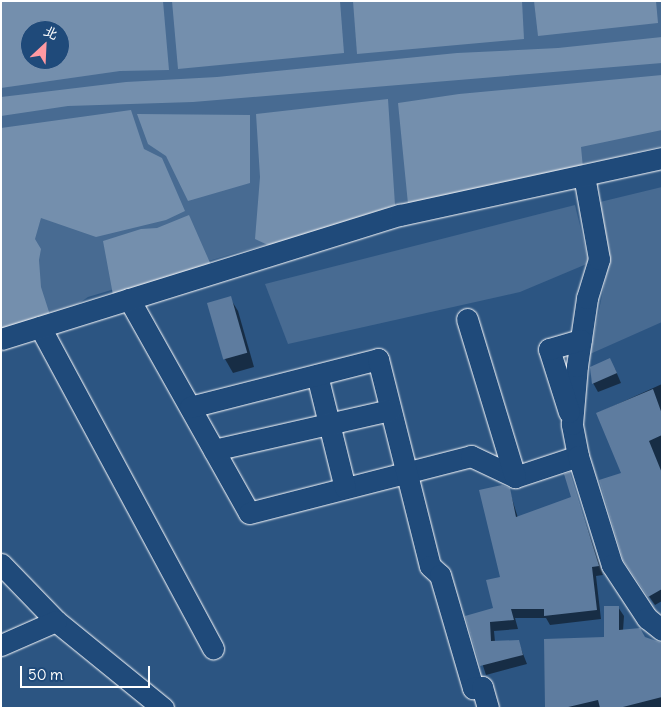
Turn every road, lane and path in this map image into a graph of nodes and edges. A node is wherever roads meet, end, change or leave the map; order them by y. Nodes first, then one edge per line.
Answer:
1 (662, 158) edge
2 (584, 176) junction
3 (129, 299) junction
4 (467, 319) dead end
5 (40, 327) junction
6 (1, 339) edge
7 (581, 340) junction
8 (317, 375) junction
9 (190, 407) junction
10 (390, 410) junction
11 (329, 424) junction
12 (572, 424) junction
13 (214, 450) junction
14 (578, 456) junction
15 (405, 473) junction
16 (515, 477) junction
17 (345, 488) junction
18 (1, 564) edge
19 (56, 621) junction
20 (662, 630) edge
21 (1, 644) edge
22 (213, 648) dead end
23 (163, 708) edge
24 (488, 708) edge

1 - 2 street
2 - 3 street
2 - 7 street
3 - 5 street
3 - 9 street
4 - 16 street
5 - 6 street
5 - 22 street
7 - 12 street
7 - 12 street
8 - 9 street
8 - 10 street
8 - 11 street
9 - 13 street
10 - 11 street
10 - 15 street
11 - 13 street
11 - 17 street
12 - 14 street
13 - 17 street
14 - 16 street
14 - 20 street
15 - 16 street
15 - 17 street
15 - 24 street
18 - 19 street
19 - 21 street
19 - 23 street

